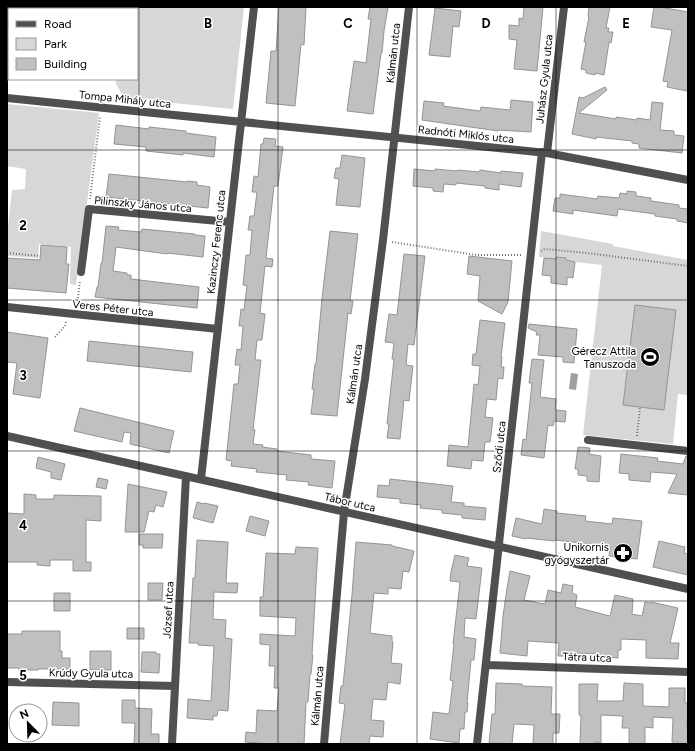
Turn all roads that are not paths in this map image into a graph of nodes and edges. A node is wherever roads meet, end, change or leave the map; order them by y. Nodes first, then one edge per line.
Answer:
1 (254, 7) edge
2 (409, 7) edge
3 (564, 7) edge
4 (7, 98) edge
5 (241, 122) junction
6 (395, 138) junction
7 (545, 153) junction
8 (688, 180) edge
9 (229, 222) junction
10 (81, 272) road end
11 (7, 307) edge
12 (218, 329) junction
13 (7, 436) edge
14 (588, 440) dead end
15 (688, 450) edge
16 (186, 476) junction
17 (201, 479) junction
18 (344, 512) junction
19 (499, 546) junction
20 (688, 589) edge
21 (486, 665) junction
22 (688, 672) edge
23 (7, 682) edge
24 (175, 686) junction
25 (172, 744) edge
26 (324, 744) edge
27 (477, 744) edge

1 - 5 street, Kazinczy Ferenc utca
2 - 6 street, Kálmán utca
3 - 7 street, Juhász Gyula utca
4 - 5 street, Tompa Mihály utca
5 - 6 street, Radnóti Miklós utca
5 - 9 street, Kazinczy Ferenc utca
6 - 7 street, Radnóti Miklós utca
6 - 18 street, Kálmán utca
7 - 8 street, Radnóti Miklós utca
7 - 19 street, Sződi utca
9 - 10 street, Pilinszky János utca
9 - 12 street, Kazinczy Ferenc utca
11 - 12 street, Veres Péter utca
12 - 17 street, Kazinczy Ferenc utca
13 - 16 street, Tábor utca
14 - 15 street
16 - 17 street, Tábor utca
16 - 24 street, József utca
17 - 18 street, Tábor utca
18 - 19 street, Tábor utca
18 - 26 street, Kálmán utca
19 - 20 street, Tábor utca
19 - 21 street, Sződi utca
21 - 22 street, Tátra utca
21 - 27 street, Sződi utca
23 - 24 street, Krúdy Gyula utca
24 - 25 street, József utca

